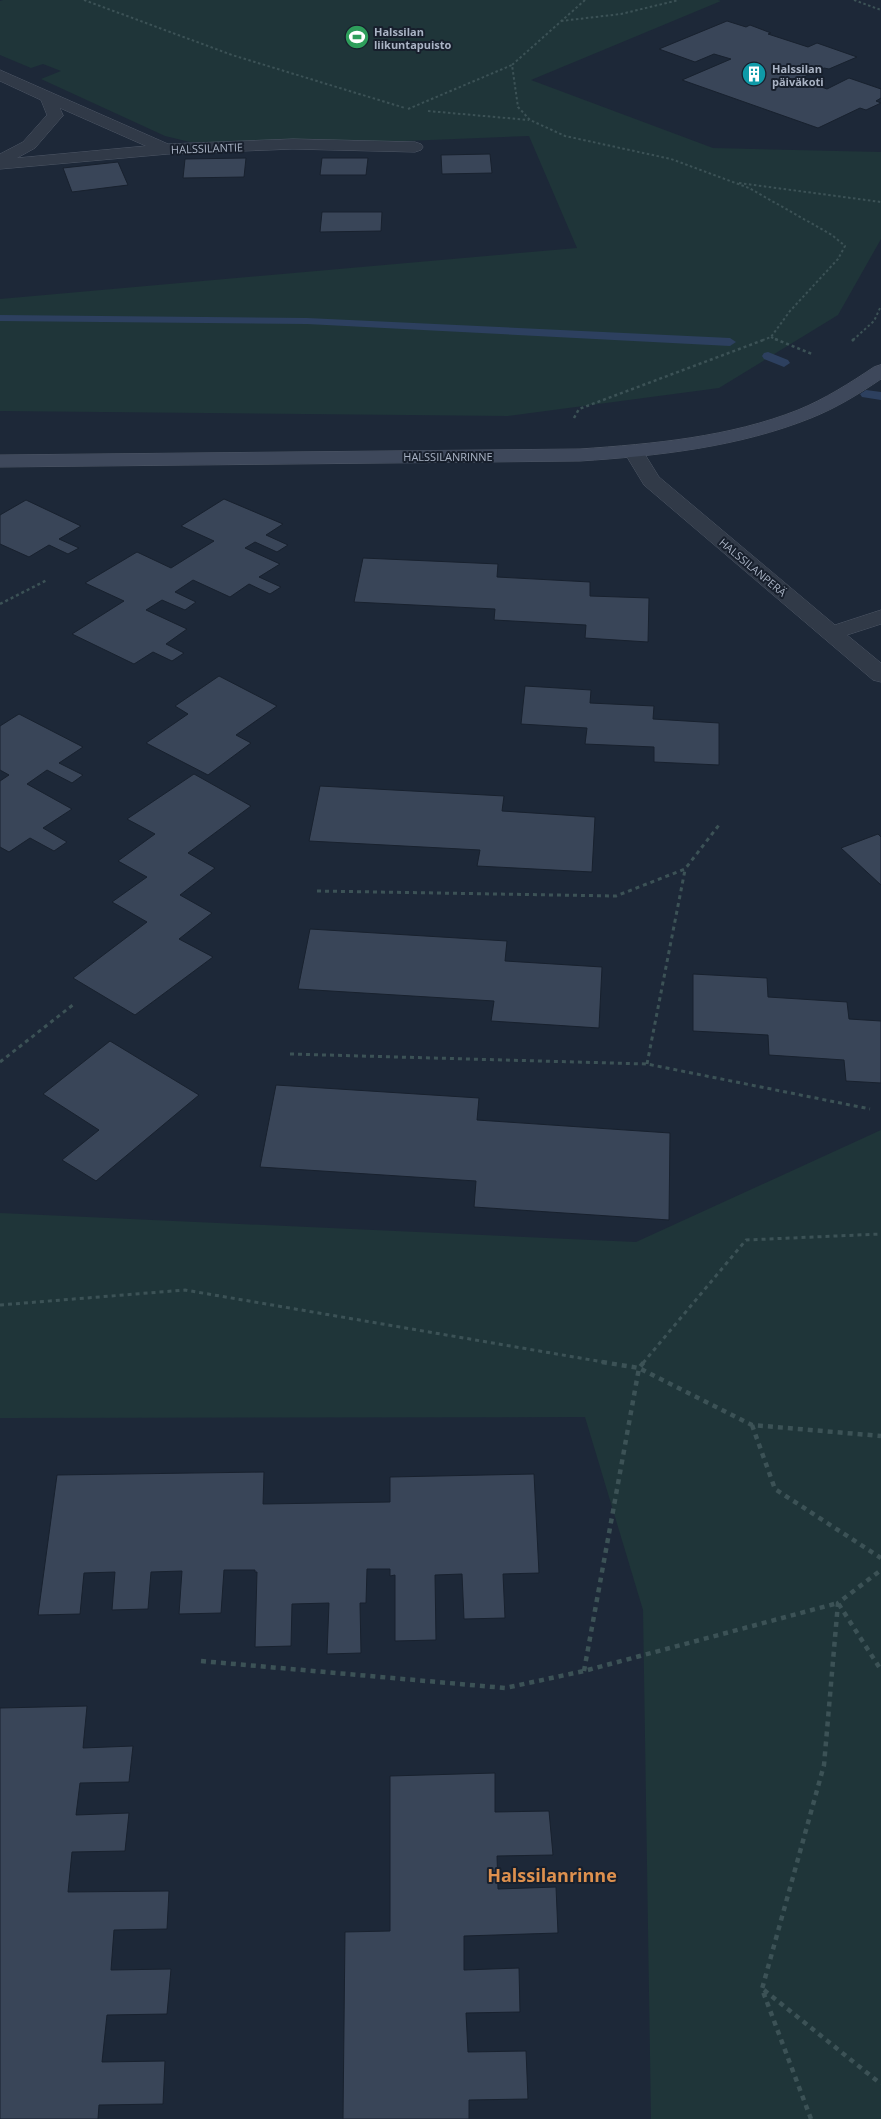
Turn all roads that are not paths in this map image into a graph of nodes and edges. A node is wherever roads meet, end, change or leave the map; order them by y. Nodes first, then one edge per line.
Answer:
1 (0, 75) edge
2 (48, 97) junction
3 (415, 147) dead end
4 (168, 150) junction
5 (0, 160) edge
6 (0, 164) edge
7 (881, 372) edge
8 (634, 452) junction
9 (0, 461) edge
10 (881, 617) edge
11 (832, 633) junction
12 (881, 675) edge

1 - 2 street
2 - 4 street
2 - 5 street
3 - 4 street, HALSSILANTIE
4 - 6 street, HALSSILANTIE
7 - 8 street, HALSSILANRINNE
8 - 9 street, HALSSILANRINNE
8 - 11 street, HALSSILANPERÄ
10 - 11 street
11 - 12 street, HALSSILANPERÄ

